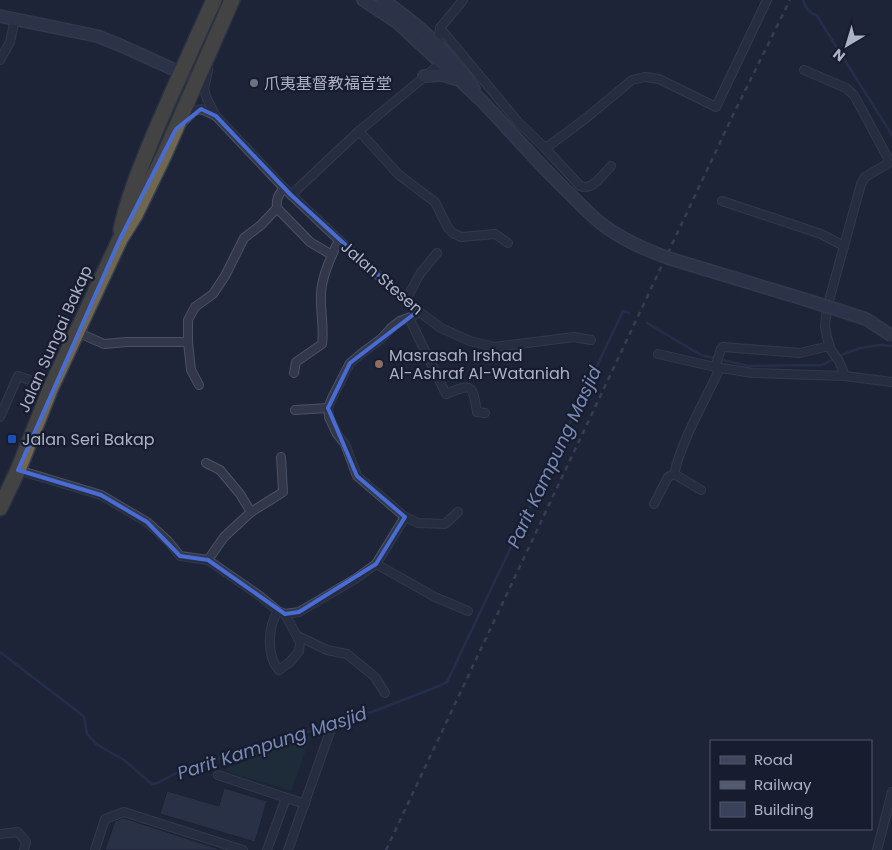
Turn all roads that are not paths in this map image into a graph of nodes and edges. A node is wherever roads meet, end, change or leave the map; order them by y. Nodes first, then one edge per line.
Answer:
1 (214, 0) edge
2 (232, 0) edge
3 (363, 0) edge
4 (382, 0) edge
5 (463, 0) edge
6 (767, 0) edge
7 (0, 16) edge
8 (16, 19) junction
9 (440, 28) junction
10 (220, 30) junction
11 (426, 33) junction
12 (436, 47) junction
13 (0, 60) edge
14 (441, 63) junction
15 (804, 70) dead end
16 (181, 73) junction
17 (424, 76) junction
18 (197, 80) junction
19 (458, 80) junction
20 (482, 101) junction
21 (216, 116) junction
22 (176, 129) junction
23 (359, 131) junction
24 (544, 147) junction
25 (891, 162) edge
26 (611, 166) dead end
27 (145, 177) junction
28 (284, 188) junction
29 (291, 195) junction
30 (722, 201) dead end
31 (277, 208) junction
32 (338, 240) junction
33 (508, 243) dead end
34 (844, 246) junction
35 (437, 253) dead end
36 (332, 255) junction
37 (406, 300) junction
38 (418, 310) junction
39 (409, 318) junction
40 (77, 332) junction
41 (892, 336) edge
42 (590, 340) dead end
43 (188, 342) junction
44 (830, 348) junction
45 (658, 354) dead end
46 (718, 363) junction
47 (294, 372) dead end
48 (845, 376) junction
49 (892, 382) edge
50 (199, 385) dead end
51 (52, 387) junction
52 (328, 408) junction
53 (295, 410) dead end
54 (485, 413) dead end
55 (0, 416) edge
56 (282, 457) dead end
57 (206, 463) dead end
58 (18, 470) junction
59 (674, 474) junction
60 (701, 490) dead end
61 (654, 504) dead end
62 (1, 506) edge
63 (251, 512) junction
64 (458, 512) dead end
65 (405, 518) junction
66 (208, 560) junction
67 (376, 564) junction
68 (468, 611) dead end
69 (281, 612) junction
70 (296, 634) junction
71 (385, 693) dead end
72 (332, 726) dead end
73 (218, 775) dead end
74 (892, 792) edge
75 (286, 798) junction
76 (305, 804) junction
77 (0, 834) edge
78 (24, 850) edge
79 (96, 850) edge
80 (244, 850) edge
81 (267, 850) edge
82 (288, 850) edge
83 (877, 850) edge

1 - 16 highway, Jalan Sungai Bakap
2 - 10 highway, Jalan Sungai Bakap
3 - 12 street
4 - 11 street
5 - 9 street
6 - 24 street
7 - 8 street
8 - 13 street
8 - 16 street
9 - 11 street
9 - 12 street
9 - 24 street
10 - 18 highway, Jalan Sungai Bakap
10 - 21 street, Jalan Stesen
11 - 12 street
12 - 14 street
12 - 17 street
12 - 20 street
14 - 17 street
14 - 19 street
15 - 25 street
16 - 18 street
16 - 27 highway, Jalan Sungai Bakap
17 - 19 street
17 - 23 street
18 - 22 highway, Jalan Sungai Bakap
19 - 20 street
20 - 41 street, bridge
21 - 22 street
21 - 28 street, Jalan Stesen
22 - 27 highway, Jalan Sungai Bakap
23 - 29 street
23 - 33 street
24 - 26 street
25 - 34 street
27 - 40 highway, Jalan Sungai Bakap
28 - 29 street, Jalan Stesen
28 - 31 street
29 - 32 street, Jalan Stesen
30 - 34 street
31 - 36 street
31 - 43 street
32 - 36 street
32 - 37 street, Jalan Stesen
34 - 44 street
35 - 37 street
36 - 47 street
37 - 38 street, Jalan Stesen
38 - 39 street
38 - 42 street, Jalan Stesen
39 - 52 street
39 - 54 street
40 - 43 street
40 - 51 highway, Jalan Sungai Bakap
43 - 50 street
44 - 46 street
44 - 48 street
45 - 46 street
46 - 48 street
46 - 59 street
48 - 49 street
51 - 55 street
51 - 58 highway, Jalan Sungai Bakap
52 - 53 street
52 - 65 street
56 - 63 street
57 - 63 street
58 - 62 highway, Jalan Sungai Bakap
58 - 66 street
59 - 60 street
59 - 61 street
63 - 66 street
64 - 65 street
65 - 67 street
66 - 69 street
67 - 68 street
67 - 69 street
69 - 70 street
69 - 70 street
70 - 71 street
72 - 76 street
73 - 75 street
74 - 83 street
75 - 76 street
75 - 81 street
76 - 82 street
77 - 78 street
79 - 80 street

